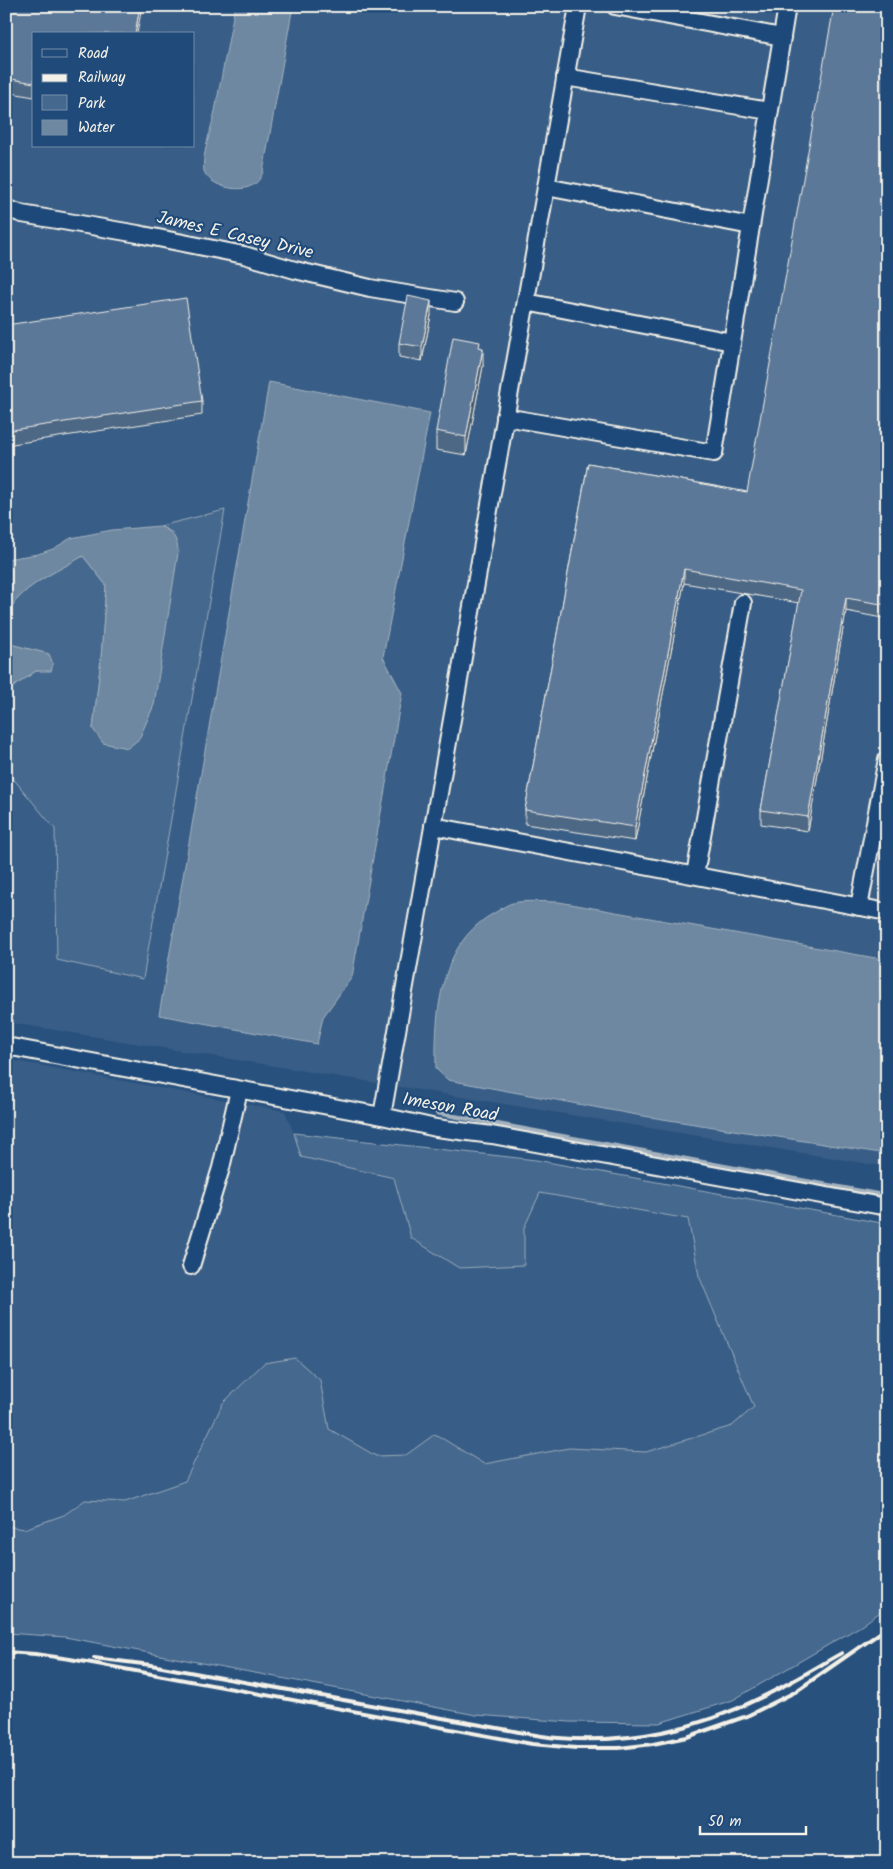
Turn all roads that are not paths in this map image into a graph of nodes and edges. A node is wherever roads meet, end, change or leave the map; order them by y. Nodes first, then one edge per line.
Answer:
1 (578, 6) edge
2 (616, 6) edge
3 (786, 6) edge
4 (782, 37) junction
5 (565, 77) junction
6 (770, 111) junction
7 (546, 188) junction
8 (6, 208) edge
9 (751, 226) junction
10 (455, 302) dead end
11 (526, 302) junction
12 (732, 342) junction
13 (506, 417) junction
14 (743, 603) dead end
15 (887, 759) edge
16 (433, 826) junction
17 (695, 876) junction
18 (860, 907) junction
19 (887, 912) edge
20 (6, 1046) edge
21 (239, 1090) junction
22 (382, 1116) junction
23 (887, 1207) edge
24 (191, 1266) dead end

1 - 5 street
2 - 4 street
3 - 4 street
4 - 6 street
5 - 6 street
5 - 7 street
6 - 9 street
7 - 9 street
7 - 11 street
8 - 10 street, James E Casey Drive
9 - 12 street
11 - 12 street
11 - 13 street
12 - 13 street
13 - 16 street
14 - 17 street
15 - 18 street
16 - 17 street
16 - 22 street
17 - 18 street
18 - 19 street
20 - 21 street, Imeson Road
21 - 22 street, Imeson Road
21 - 24 street
22 - 23 street, Imeson Road

